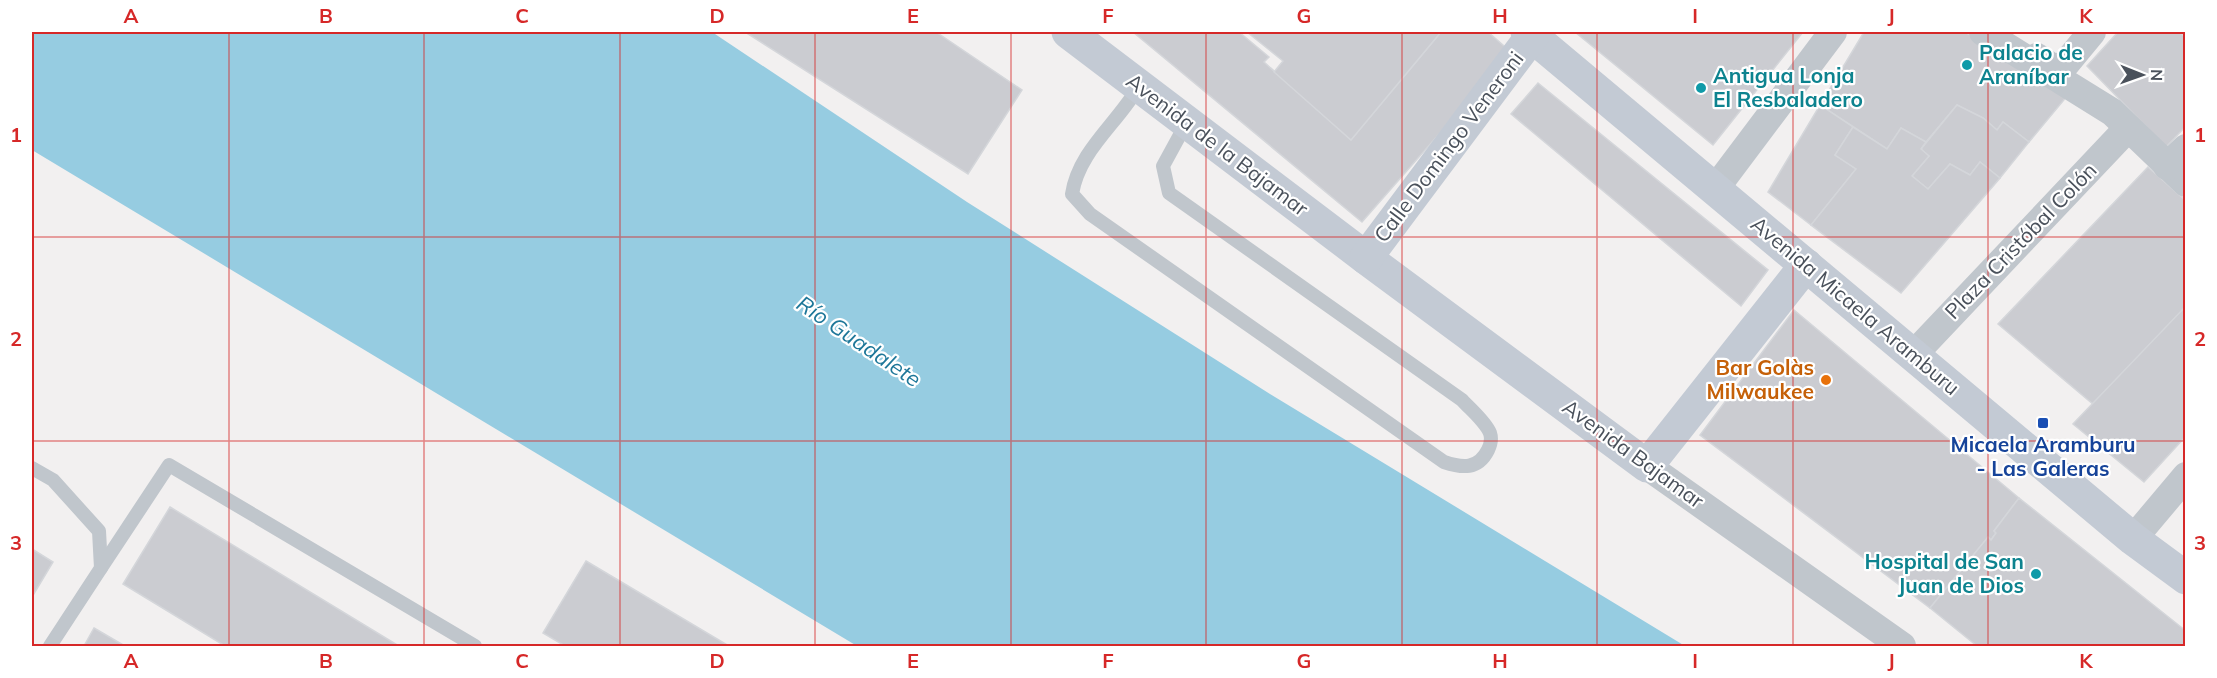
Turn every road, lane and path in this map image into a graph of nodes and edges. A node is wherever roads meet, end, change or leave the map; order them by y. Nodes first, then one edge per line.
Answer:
1 (1068, 32) edge
2 (1983, 32) edge
3 (1999, 32) edge
4 (2092, 32) edge
5 (2106, 32) edge
6 (1531, 33) edge
7 (1828, 33) edge
8 (2063, 83) junction
9 (1139, 86) junction
10 (1187, 122) junction
11 (2128, 128) junction
12 (2179, 166) edge
13 (1715, 189) junction
14 (1366, 258) junction
15 (1806, 265) junction
16 (1914, 354) junction
17 (1647, 466) junction
18 (32, 468) edge
19 (2186, 476) edge
20 (2133, 539) junction
21 (101, 568) junction
22 (2186, 578) edge
23 (452, 640) edge
24 (50, 646) edge
25 (475, 646) edge
26 (1902, 646) edge

1 - 9 street, Avenida de la Bajamar
2 - 8 street
3 - 4 street
5 - 8 street
6 - 13 street, Avenida Micaela Aramburu
6 - 14 street, Calle Domingo Veneroni
7 - 13 street
8 - 11 street
9 - 10 street, Avenida de la Bajamar
9 - 10 lane
10 - 14 street, Avenida de la Bajamar
11 - 12 street
11 - 16 street, Plaza Cristóbal Colón
13 - 15 street, Avenida Micaela Aramburu
14 - 17 street, Avenida Bajamar
15 - 16 street, Avenida Micaela Aramburu
15 - 17 street
16 - 20 street, Avenida Micaela Aramburu
17 - 26 street, Avenida Bajamar
18 - 21 lane
19 - 20 street
20 - 22 street, Avenida Micaela Aramburu
21 - 23 lane
21 - 24 lane
23 - 25 lane

